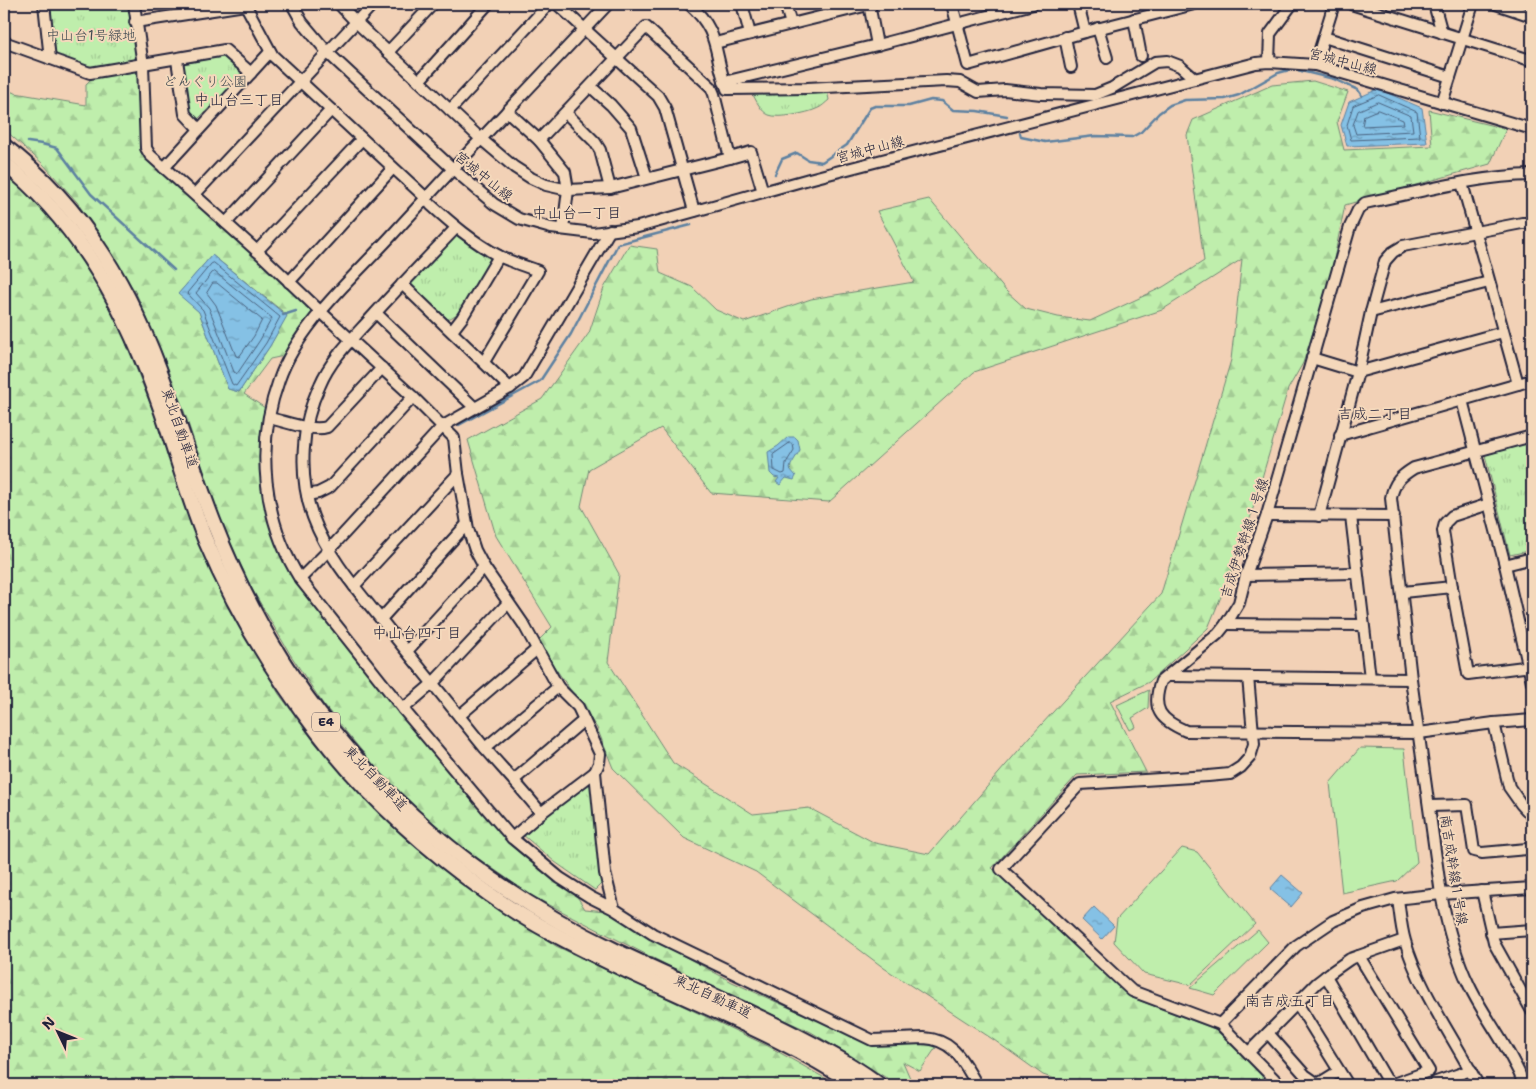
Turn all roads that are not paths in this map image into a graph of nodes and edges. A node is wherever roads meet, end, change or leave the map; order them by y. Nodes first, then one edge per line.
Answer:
1 (44, 4) edge
2 (134, 4) edge
3 (245, 4) edge
4 (292, 4) edge
5 (339, 4) edge
6 (373, 4) edge
7 (433, 4) edge
8 (488, 4) edge
9 (548, 4) edge
10 (557, 4) edge
11 (688, 4) edge
12 (699, 4) edge
13 (742, 4) edge
14 (785, 4) edge
15 (827, 4) edge
16 (870, 4) edge
17 (952, 4) edge
18 (1033, 4) edge
19 (1078, 4) edge
20 (1194, 4) edge
21 (1292, 4) edge
22 (1334, 4) edge
23 (1351, 4) edge
24 (1434, 4) edge
25 (1473, 4) edge
26 (1496, 4) edge
27 (606, 5) edge
28 (1369, 6) edge
29 (1513, 7) edge
30 (830, 14) junction
31 (702, 16) junction
32 (1532, 16) edge
33 (1134, 19) junction
34 (135, 22) junction
35 (356, 22) junction
36 (790, 24) junction
37 (958, 24) junction
38 (1098, 28) junction
39 (584, 29) junction
40 (1085, 32) junction
41 (1442, 33) junction
42 (750, 34) junction
43 (1065, 37) junction
44 (1324, 37) junction
45 (1462, 40) junction
46 (4, 42) edge
47 (715, 43) junction
48 (877, 45) junction
49 (270, 52) junction
50 (388, 52) junction
51 (328, 53) junction
52 (1141, 56) dead end
53 (1107, 58) dead end
54 (1532, 58) edge
55 (50, 59) junction
56 (618, 59) junction
57 (177, 60) junction
58 (1270, 62) junction
59 (143, 65) junction
60 (1315, 65) junction
61 (1071, 67) dead end
62 (251, 73) junction
63 (1450, 77) junction
64 (1195, 79) junction
65 (419, 81) junction
66 (300, 82) junction
67 (724, 82) junction
68 (591, 87) junction
69 (1442, 103) junction
70 (331, 110) junction
71 (450, 110) junction
72 (507, 111) junction
73 (566, 113) junction
74 (199, 128) junction
75 (1532, 129) edge
76 (362, 139) junction
77 (481, 139) junction
78 (539, 140) junction
79 (4, 146) edge
80 (730, 158) junction
81 (4, 163) edge
82 (164, 168) junction
83 (394, 168) junction
84 (453, 170) junction
85 (682, 170) junction
86 (1532, 175) edge
87 (647, 178) junction
88 (1462, 183) junction
89 (610, 188) junction
90 (568, 190) junction
91 (763, 192) junction
92 (195, 194) junction
93 (428, 201) junction
94 (694, 211) junction
95 (226, 222) junction
96 (1532, 223) edge
97 (456, 228) junction
98 (563, 230) junction
99 (610, 230) junction
100 (1476, 232) junction
101 (257, 251) junction
102 (499, 256) junction
103 (289, 282) junction
104 (1489, 282) junction
105 (402, 284) junction
106 (321, 312) junction
107 (1372, 312) junction
108 (376, 313) junction
109 (452, 331) junction
110 (1504, 332) junction
111 (351, 340) junction
112 (1312, 358) junction
113 (484, 362) junction
114 (382, 368) junction
115 (1358, 372) junction
116 (1532, 380) edge
117 (1518, 384) junction
118 (510, 388) junction
119 (413, 397) junction
120 (1462, 400) junction
121 (475, 408) junction
122 (269, 418) junction
123 (443, 426) junction
124 (307, 427) junction
125 (1340, 435) junction
126 (1532, 436) edge
127 (1475, 452) junction
128 (458, 474) junction
129 (307, 495) junction
130 (1489, 504) junction
131 (1267, 515) junction
132 (1319, 516) junction
133 (1351, 516) junction
134 (1394, 516) junction
135 (468, 524) junction
136 (328, 551) junction
137 (1532, 558) edge
138 (1505, 565) junction
139 (484, 567) junction
140 (1357, 573) junction
141 (1246, 575) junction
142 (300, 579) junction
143 (354, 586) junction
144 (1452, 587) junction
145 (1402, 592) junction
146 (508, 603) junction
147 (381, 619) junction
148 (1226, 624) junction
149 (1363, 625) junction
150 (537, 649) junction
151 (406, 651) junction
152 (1530, 666) edge
153 (1169, 676) junction
154 (1248, 677) junction
155 (1370, 678) junction
156 (1411, 679) junction
157 (1532, 682) edge
158 (432, 684) junction
159 (558, 687) junction
160 (403, 709) junction
161 (459, 716) junction
162 (584, 720) junction
163 (1532, 720) edge
164 (1494, 723) junction
165 (1254, 731) junction
166 (1419, 733) junction
167 (485, 748) junction
168 (595, 772) junction
169 (514, 780) junction
170 (1430, 806) junction
171 (541, 813) junction
172 (1532, 816) edge
173 (512, 838) junction
174 (1532, 852) edge
175 (1532, 888) edge
176 (1482, 891) junction
177 (1441, 894) junction
178 (1398, 899) junction
179 (614, 909) junction
180 (1531, 932) edge
181 (1491, 933) junction
182 (1404, 940) junction
183 (1358, 956) junction
184 (1326, 976) junction
185 (1298, 1003) junction
186 (1532, 1011) edge
187 (1220, 1024) junction
188 (1268, 1033) junction
189 (1249, 1052) junction
190 (1470, 1070) junction
191 (1339, 1071) junction
192 (856, 1085) edge
193 (879, 1085) edge
194 (977, 1085) edge
195 (1280, 1085) edge
196 (1348, 1085) edge
197 (1437, 1085) edge
198 (1478, 1085) edge
199 (1523, 1085) edge

1 - 55 street
2 - 34 street
3 - 34 street
3 - 49 street
4 - 51 street, 宮城中山線
5 - 35 street
6 - 35 street
7 - 50 street
8 - 65 street
9 - 71 street
10 - 39 street
11 - 31 street
12 - 31 street
13 - 42 street
14 - 36 street
15 - 30 street
16 - 30 street
16 - 48 street
17 - 37 street
18 - 37 street
19 - 40 street
20 - 33 street
21 - 58 street
22 - 44 street
23 - 28 street
24 - 41 street
25 - 45 street
26 - 29 street
27 - 39 street
28 - 41 street
29 - 32 street
30 - 36 street
31 - 47 street
33 - 38 street
33 - 52 street
34 - 59 street
35 - 50 street
35 - 51 street
36 - 42 street
37 - 43 street
37 - 48 street
38 - 40 street
38 - 53 street
39 - 56 street
39 - 72 street
40 - 43 street
41 - 45 street
42 - 47 street
43 - 61 street
44 - 60 street
44 - 63 street
45 - 54 street
45 - 63 street
46 - 55 street
47 - 67 street
48 - 67 street
49 - 62 street
49 - 66 street
50 - 65 street
51 - 66 street
51 - 84 street, 宮城中山線
55 - 59 street
56 - 68 street
56 - 80 street
56 - 85 street
57 - 59 street
57 - 62 street
57 - 74 street
58 - 60 street, 宮城中山線
58 - 64 street, 宮城中山線
59 - 82 street
60 - 69 street, 宮城中山線
62 - 74 street
63 - 69 street
64 - 67 street
64 - 91 street, 宮城中山線
65 - 71 street
66 - 70 street
66 - 92 street
68 - 73 street
68 - 87 street
69 - 75 street, 宮城中山線
70 - 76 street
70 - 95 street
71 - 77 street
72 - 77 street
72 - 78 street
73 - 78 street
73 - 89 street
74 - 82 street
76 - 83 street
76 - 101 street
77 - 84 street
77 - 90 street
78 - 90 street
79 - 193 highway, 東北自動車道 / E4
80 - 85 street
80 - 91 street
81 - 192 highway, 東北自動車道 / E4
82 - 92 street
83 - 93 street
83 - 103 street
84 - 93 street
84 - 98 street, 宮城中山線
85 - 87 street
85 - 94 street
86 - 88 street, 吉成伊勢幹線１号線
87 - 89 street
88 - 100 street
88 - 112 street, 吉成伊勢幹線１号線
89 - 90 street
90 - 98 street
91 - 94 street, 宮城中山線
92 - 95 street
93 - 97 street
93 - 106 street
94 - 99 street, 宮城中山線
95 - 101 street
96 - 100 street
97 - 102 street
97 - 105 street
98 - 99 street, 宮城中山線
99 - 118 street
100 - 104 street
100 - 107 street
101 - 103 street
102 - 109 street
102 - 113 street
103 - 106 street
104 - 107 street
104 - 110 street
105 - 108 street
105 - 109 street
106 - 111 street
106 - 122 street
107 - 115 street
108 - 111 street
108 - 121 street
109 - 113 street
110 - 115 street
110 - 117 street
111 - 114 street
111 - 124 street
112 - 115 street
112 - 131 street, 吉成伊勢幹線１号線
113 - 118 street
114 - 119 street
114 - 124 street
115 - 125 street
116 - 117 street
117 - 120 street
118 - 121 street
119 - 123 street
119 - 129 street
120 - 125 street
120 - 127 street
121 - 123 street
122 - 124 street
122 - 142 street
123 - 128 street
123 - 136 street
124 - 129 street
125 - 132 street
126 - 127 street, 南吉成幹線１号線
127 - 130 street
127 - 134 street, 南吉成幹線１号線
128 - 135 street
128 - 143 street
129 - 136 street
130 - 138 street
130 - 144 street
131 - 132 street
131 - 141 street, 吉成伊勢幹線１号線
132 - 133 street
133 - 134 street
133 - 140 street
134 - 145 street, 南吉成幹線１号線
135 - 139 street
135 - 147 street
136 - 142 street
136 - 143 street
137 - 138 street
138 - 152 street
139 - 146 street
139 - 151 street
140 - 141 street
140 - 149 street
141 - 148 street, 吉成伊勢幹線１号線
142 - 160 street
143 - 147 street
144 - 145 street
144 - 152 street
145 - 156 street, 南吉成幹線１号線
146 - 150 street
146 - 158 street
147 - 151 street
148 - 149 street
148 - 153 street, 吉成伊勢幹線１号線
149 - 155 street
150 - 159 street
150 - 161 street
151 - 158 street
152 - 157 street
153 - 154 street
153 - 165 street, 吉成伊勢幹線１号線
154 - 155 street
154 - 165 street
155 - 156 street
156 - 166 street, 南吉成幹線１号線
158 - 160 street
158 - 161 street
159 - 162 street
159 - 167 street
160 - 173 street
161 - 167 street
162 - 168 street
162 - 169 street
163 - 164 street, 吉成伊勢幹線１号線
164 - 166 street, 吉成伊勢幹線１号線
164 - 172 street
165 - 166 street, 吉成伊勢幹線１号線
165 - 187 street
166 - 170 street, 南吉成幹線１号線
167 - 169 street
168 - 171 street
168 - 179 street
169 - 171 street
170 - 174 street
170 - 177 street, 南吉成幹線１号線
171 - 173 street
173 - 179 street
175 - 176 street
176 - 177 street
176 - 181 street
177 - 178 street
177 - 199 street, 南吉成幹線１号線
178 - 182 street
178 - 187 street
179 - 194 street
180 - 181 street
181 - 186 street
182 - 183 street
182 - 190 street
183 - 184 street
183 - 184 street
184 - 185 street
185 - 188 street
185 - 191 street
187 - 189 street
188 - 189 street
188 - 191 street
189 - 195 street
190 - 197 street
190 - 198 street
191 - 196 street

